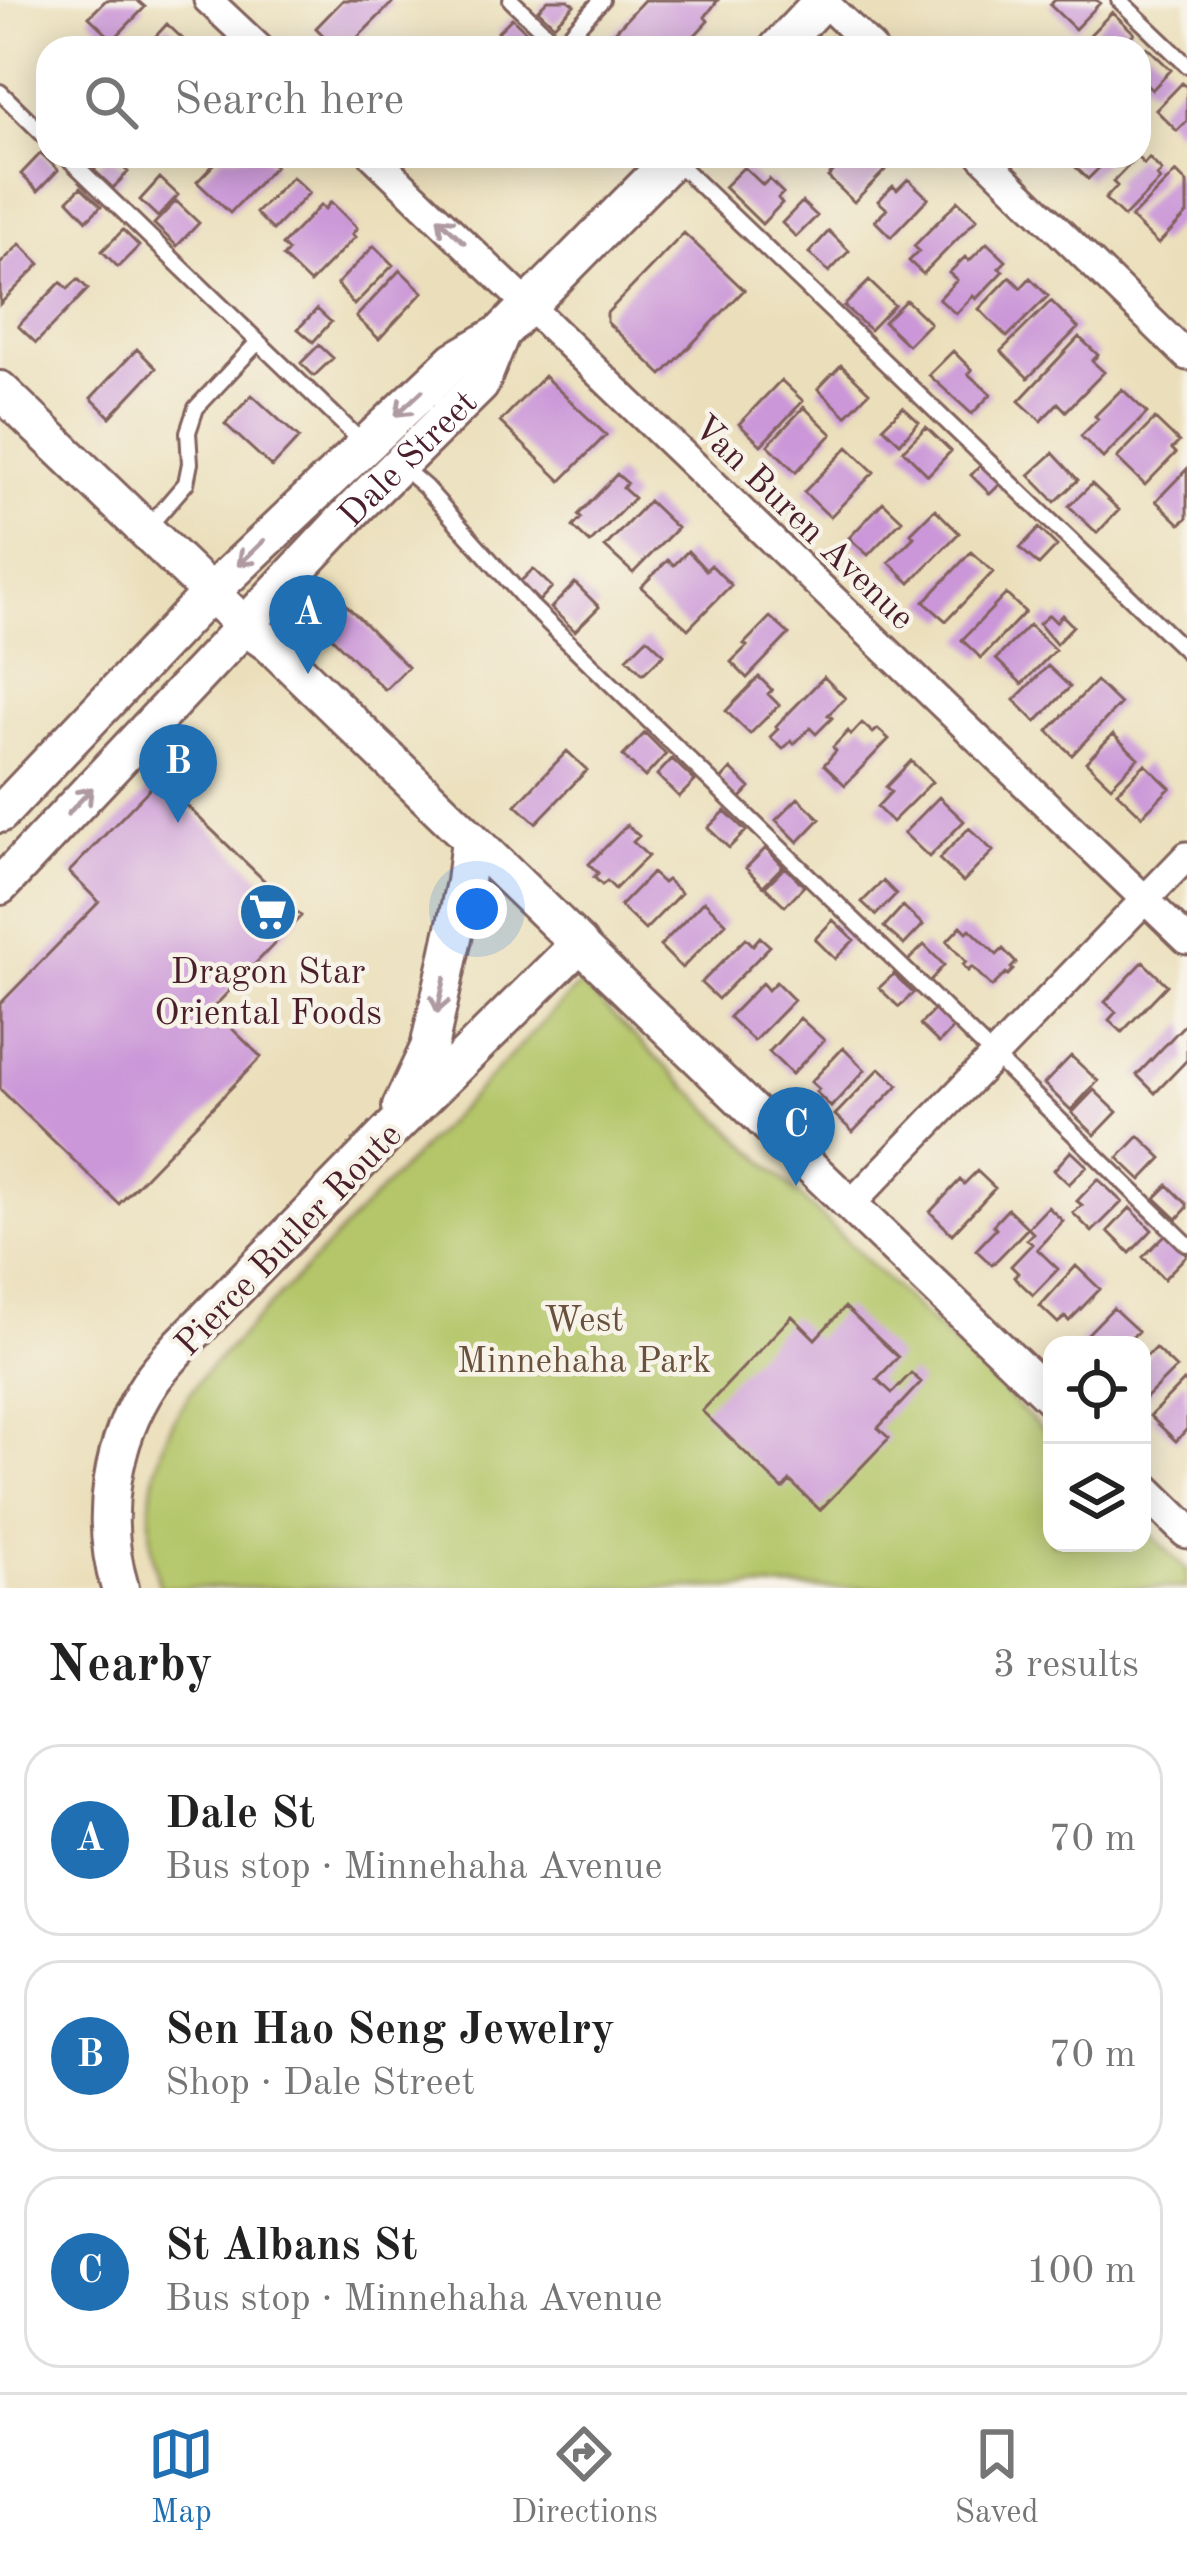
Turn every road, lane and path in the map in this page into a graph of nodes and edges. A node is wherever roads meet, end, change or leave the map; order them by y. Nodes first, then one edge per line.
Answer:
1 (208, 0) edge
2 (511, 0) edge
3 (602, 0) edge
4 (822, 0) edge
5 (1119, 0) edge
6 (246, 36) edge
7 (549, 36) edge
8 (570, 36) edge
9 (789, 36) edge
10 (860, 36) edge
11 (1187, 65) edge
12 (0, 92) edge
13 (36, 127) edge
14 (78, 168) edge
15 (386, 168) edge
16 (662, 168) edge
17 (684, 168) edge
18 (994, 168) edge
19 (529, 304) junction
20 (502, 333) junction
21 (258, 342) junction
22 (1187, 356) edge
23 (0, 390) edge
24 (365, 445) junction
25 (399, 465) junction
26 (146, 530) junction
27 (210, 592) junction
28 (246, 627) junction
29 (1187, 652) edge
30 (0, 814) edge
31 (470, 839) junction
32 (1187, 856) edge
33 (0, 886) edge
34 (1145, 899) junction
35 (1187, 940) edge
36 (578, 944) junction
37 (994, 1058) junction
38 (390, 1131) junction
39 (850, 1205) junction
40 (1187, 1244) edge
41 (1043, 1391) edge
42 (1151, 1495) edge
43 (1187, 1531) edge
44 (120, 1588) edge

1 - 6 street
2 - 7 lane
3 - 8 lane
4 - 9 main road
4 - 10 street
5 - 11 lane
12 - 13 lane
14 - 21 lane
19 -> 15 street, Van Buren Avenue
16 - 19 main road, Dale Street
17 - 29 lane
18 - 22 street
19 - 20 main road, Dale Street
19 - 34 street, Van Buren Avenue
20 -> 24 main road, Dale Street
20 - 25 main road, Dale Street
21 - 24 lane
21 - 26 lane
23 - 26 main road
24 -> 27 main road, Dale Street
25 - 28 main road, Dale Street
25 - 37 lane
26 - 27 main road
27 - 28 main road
27 - 30 main road, Dale Street
28 - 31 main road
33 -> 28 main road, Dale Street
31 - 36 main road
31 -> 38 main road
32 - 34 street
34 - 35 street, Van Buren Avenue
34 - 37 street
36 - 38 main road, Pierce Butler Route
36 - 39 street
37 - 39 street
37 - 40 lane
38 - 44 main road, Pierce Butler Route
39 - 41 street
42 - 43 street

